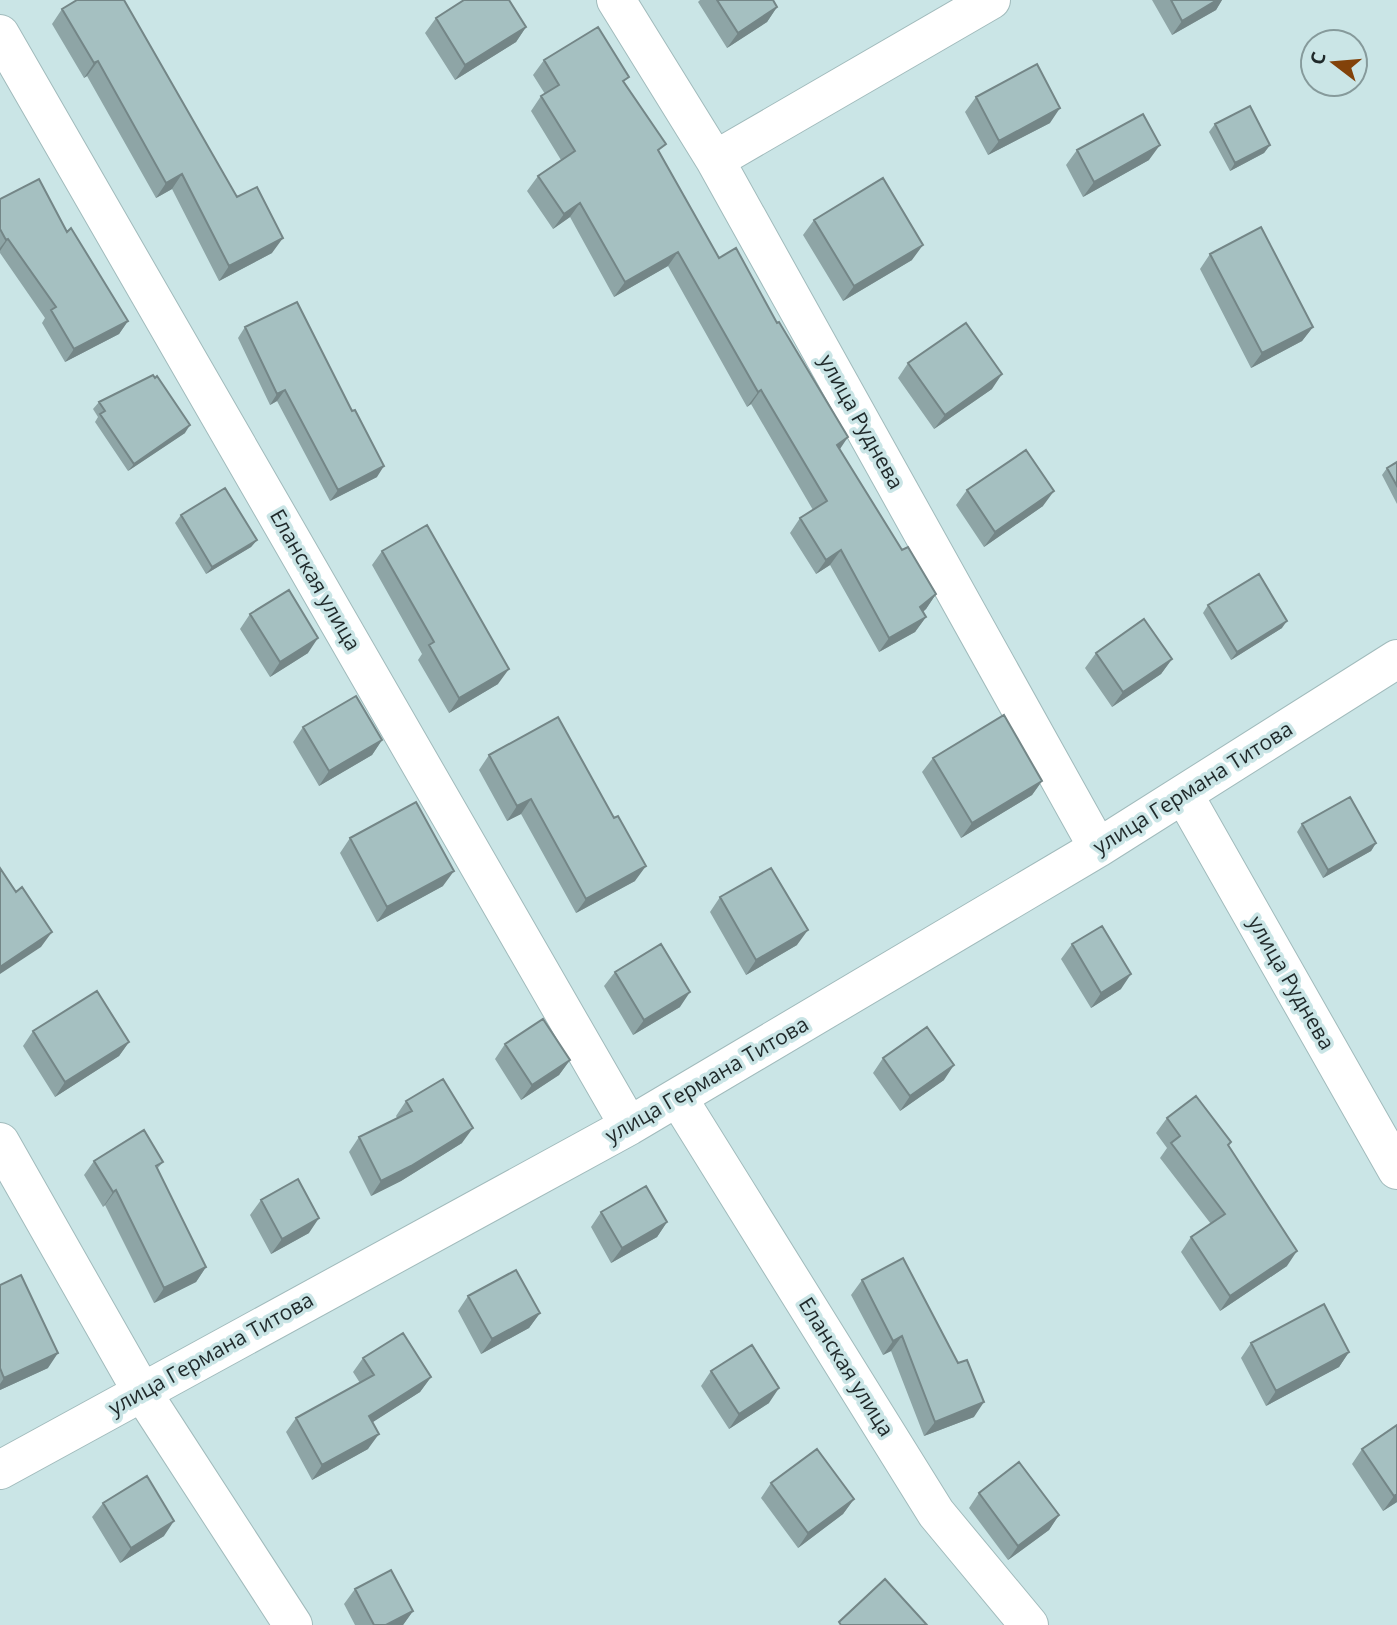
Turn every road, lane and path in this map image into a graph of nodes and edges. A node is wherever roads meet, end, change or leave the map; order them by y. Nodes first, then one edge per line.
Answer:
1 (616, 0) edge
2 (991, 0) edge
3 (0, 34) edge
4 (715, 160) junction
5 (1397, 659) edge
6 (1184, 795) junction
7 (1098, 848) junction
8 (678, 1098) junction
9 (629, 1126) junction
10 (0, 1142) edge
11 (1397, 1170) edge
12 (142, 1392) junction
13 (0, 1470) edge
14 (293, 1625) edge
15 (1029, 1625) edge

1 - 4 street, улица Руднева
2 - 4 street
3 - 9 street, Еланская улица
4 - 7 street, улица Руднева
5 - 6 street, улица Германа Титова
6 - 7 street, улица Германа Титова
6 - 11 street, улица Руднева
7 - 8 street, улица Германа Титова
8 - 9 street, улица Германа Титова
8 - 15 street, Еланская улица
9 - 12 street, улица Германа Титова
10 - 12 street
12 - 13 street, улица Германа Титова
12 - 14 street

